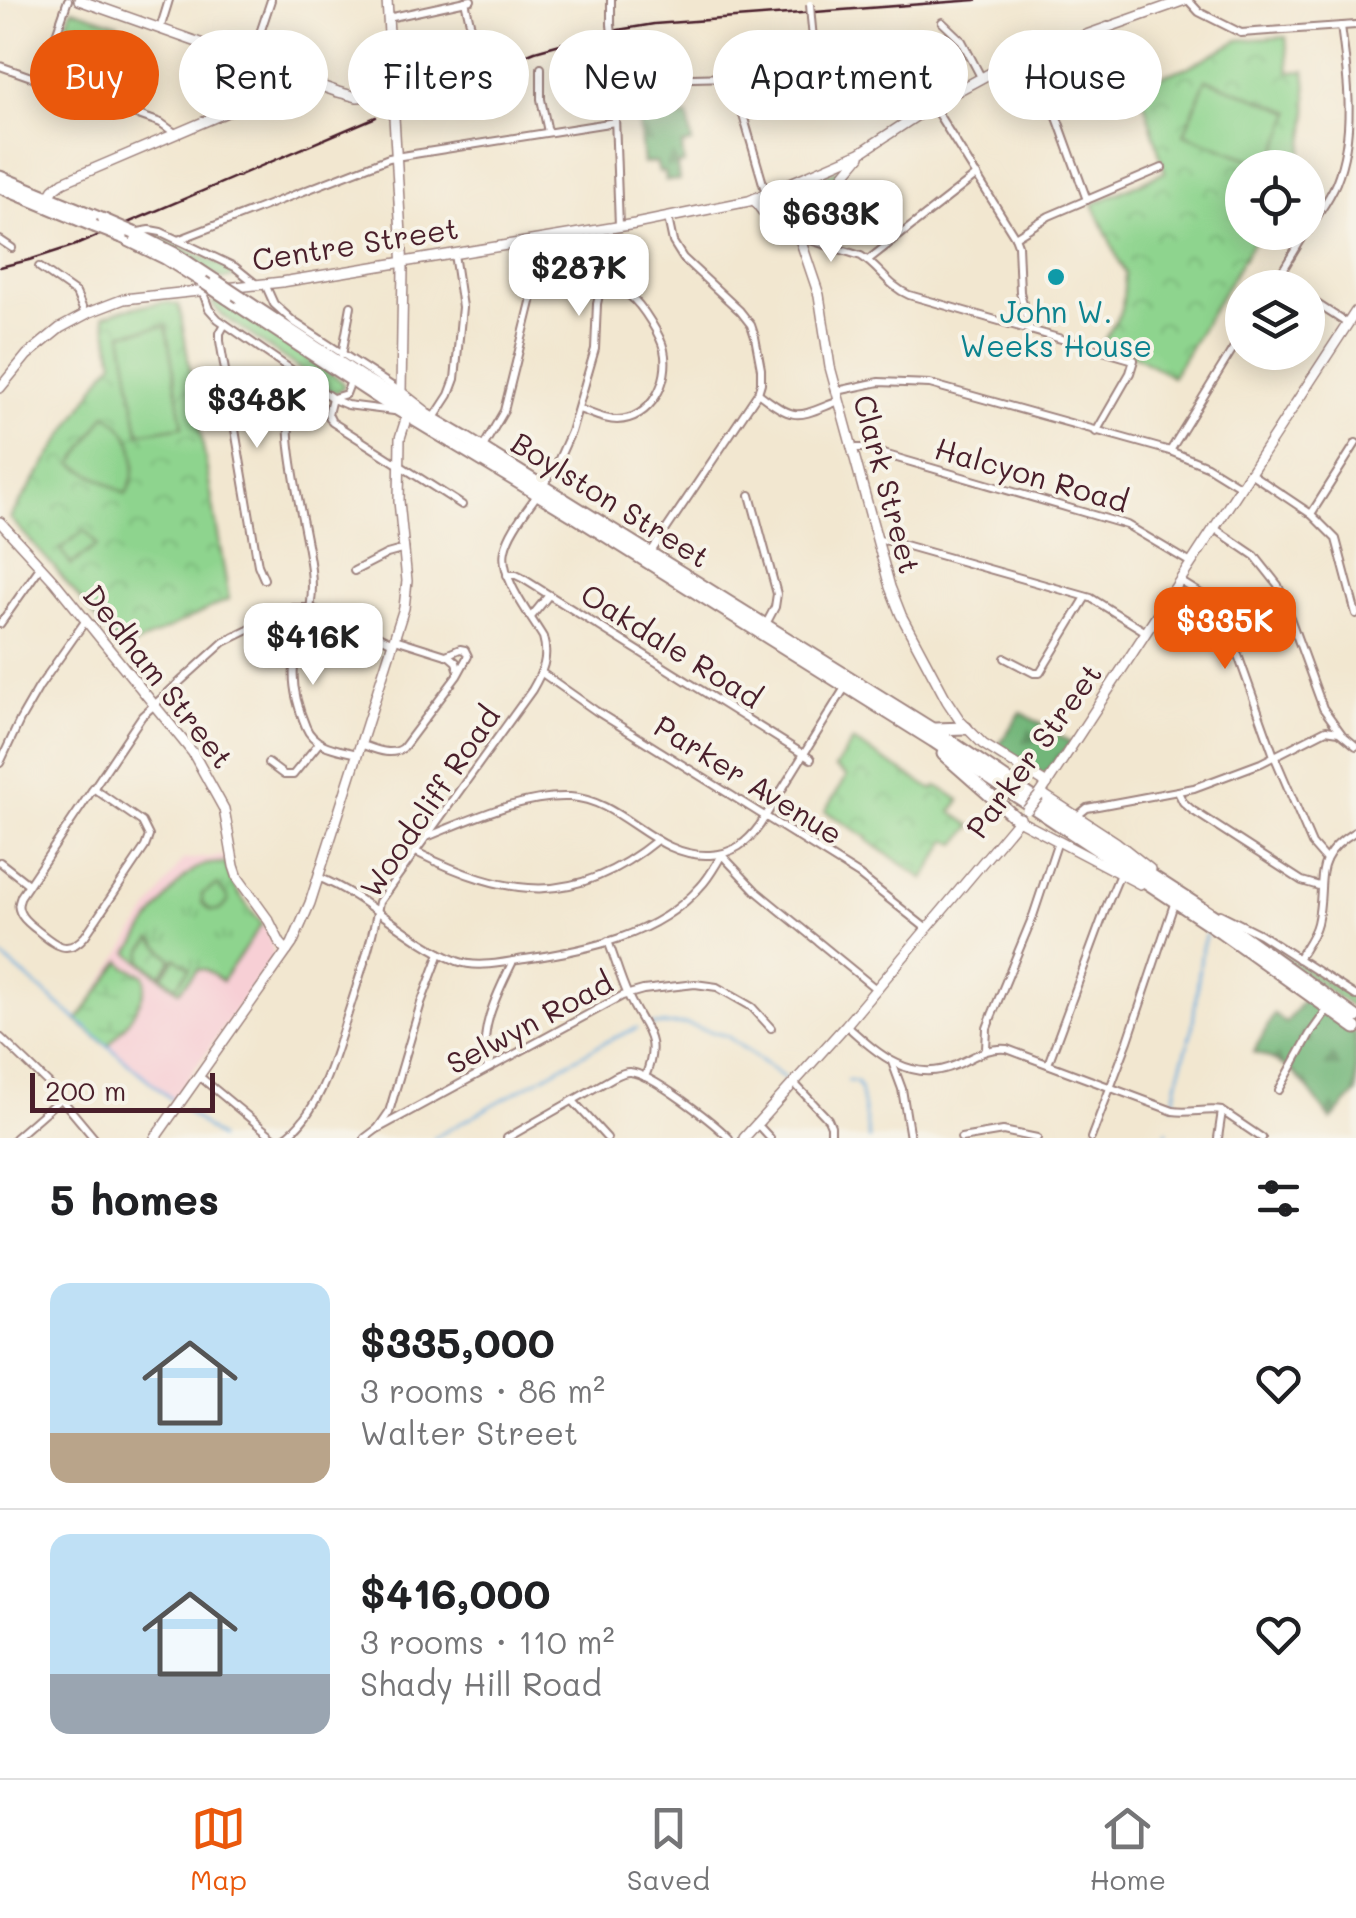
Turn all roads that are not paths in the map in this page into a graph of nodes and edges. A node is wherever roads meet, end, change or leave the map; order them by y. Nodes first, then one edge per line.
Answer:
1 (68, 0) edge
2 (79, 0) edge
3 (170, 0) edge
4 (271, 0) edge
5 (387, 0) edge
6 (611, 0) edge
7 (1187, 0) edge
8 (468, 1) edge
9 (809, 2) edge
10 (388, 18) junction
11 (942, 22) dead end
12 (1356, 25) edge
13 (1341, 26) junction
14 (160, 28) junction
15 (58, 30) edge
16 (260, 30) edge
17 (389, 30) edge
18 (472, 30) edge
19 (612, 30) edge
20 (812, 30) edge
21 (1102, 30) edge
22 (179, 35) edge
23 (0, 66) edge
24 (541, 68) dead end
25 (988, 74) edge
26 (30, 76) edge
27 (981, 77) junction
28 (968, 85) edge
29 (153, 120) edge
30 (208, 120) edge
31 (394, 120) edge
32 (744, 120) edge
33 (910, 120) edge
34 (942, 120) edge
35 (1058, 120) edge
36 (614, 122) joint
37 (548, 132) junction
38 (175, 134) junction
39 (865, 150) junction
40 (396, 156) junction
41 (1162, 168) dead end
42 (977, 175) junction
43 (0, 177) edge
44 (0, 186) edge
45 (766, 194) junction
46 (49, 197) junction
47 (754, 199) junction
48 (1087, 200) junction
49 (1325, 202) edge
50 (668, 218) junction
51 (99, 223) junction
52 (619, 226) junction
53 (601, 229) junction
54 (128, 235) junction
55 (1015, 237) junction
56 (800, 239) junction
57 (0, 240) edge
58 (178, 240) junction
59 (526, 241) junction
60 (12, 248) dead end
61 (454, 254) junction
62 (868, 260) junction
63 (402, 262) junction
64 (39, 267) dead end
65 (207, 284) junction
66 (261, 284) junction
67 (601, 284) junction
68 (234, 298) junction
69 (352, 306) dead end
70 (1325, 309) edge
71 (1356, 311) edge
72 (84, 314) junction
73 (225, 324) junction
74 (1348, 324) junction
75 (1030, 330) junction
76 (342, 355) junction
77 (1225, 362) edge
78 (298, 375) junction
79 (351, 380) junction
80 (0, 388) edge
81 (290, 389) junction
82 (401, 392) junction
83 (758, 393) junction
84 (838, 396) junction
85 (230, 398) junction
86 (332, 398) junction
87 (578, 409) junction
88 (404, 414) junction
89 (434, 419) junction
90 (1096, 432) junction
91 (1356, 443) edge
92 (482, 448) junction
93 (852, 448) junction
94 (1170, 451) junction
95 (400, 465) junction
96 (1250, 473) junction
97 (1241, 487) junction
98 (540, 490) junction
99 (750, 494) dead end
100 (462, 505) dead end
101 (1311, 514) junction
102 (0, 522) edge
103 (1214, 528) junction
104 (878, 540) junction
105 (404, 550) junction
106 (650, 553) junction
107 (1191, 564) junction
108 (41, 566) junction
109 (354, 571) dead end
110 (507, 575) junction
111 (264, 579) dead end
112 (1180, 580) junction
113 (550, 595) junction
114 (1086, 597) junction
115 (310, 608) junction
116 (1356, 614) edge
117 (531, 616) junction
118 (86, 620) junction
119 (0, 624) edge
120 (766, 625) junction
121 (1146, 632) junction
122 (394, 641) junction
123 (446, 655) junction
124 (1004, 658) dead end
125 (458, 670) junction
126 (542, 674) junction
127 (846, 686) junction
128 (154, 704) junction
129 (1326, 713) junction
130 (914, 728) junction
131 (930, 728) junction
132 (966, 728) junction
133 (1326, 730) junction
134 (1342, 734) junction
135 (319, 743) junction
136 (1356, 746) edge
137 (359, 749) junction
138 (808, 757) junction
139 (1274, 757) junction
140 (0, 763) edge
141 (268, 763) dead end
142 (1047, 784) junction
143 (93, 788) junction
144 (1178, 792) junction
145 (1040, 794) junction
146 (1023, 815) junction
147 (766, 817) junction
148 (1076, 817) junction
149 (1356, 831) edge
150 (427, 836) junction
151 (656, 840) junction
152 (1058, 842) junction
153 (416, 852) junction
154 (722, 855) junction
155 (1326, 860) junction
156 (0, 862) edge
157 (1120, 874) junction
158 (318, 877) junction
159 (28, 884) junction
160 (1320, 886) junction
161 (1181, 898) junction
162 (377, 912) junction
163 (927, 930) junction
164 (608, 942) junction
165 (290, 948) junction
166 (440, 953) junction
167 (1298, 959) junction
168 (513, 961) junction
169 (876, 989) junction
170 (627, 994) junction
171 (1356, 996) edge
172 (1328, 1008) junction
173 (1356, 1017) edge
174 (846, 1024) junction
175 (771, 1028) dead end
176 (1356, 1028) edge
177 (0, 1036) edge
178 (986, 1049) junction
179 (892, 1062) junction
180 (1048, 1064) junction
181 (488, 1068) junction
182 (199, 1076) junction
183 (645, 1078) junction
184 (794, 1083) junction
185 (1110, 1088) junction
186 (1279, 1090) dead end
187 (61, 1098) junction
188 (574, 1102) junction
189 (1222, 1111) junction
190 (757, 1124) junction
191 (377, 1129) junction
192 (14, 1138) edge
193 (94, 1138) edge
194 (156, 1138) edge
195 (274, 1138) edge
196 (284, 1138) edge
197 (365, 1138) edge
198 (507, 1138) edge
199 (608, 1138) edge
200 (729, 1138) edge
201 (744, 1138) edge
202 (770, 1138) edge
203 (831, 1138) edge
204 (909, 1138) edge
205 (961, 1138) edge
206 (1037, 1138) edge
207 (1091, 1138) edge
208 (1218, 1138) edge
209 (1262, 1138) edge

1 - 15 street
2 - 14 main road
3 - 14 street
4 - 16 street
5 - 10 main road
6 - 19 street, bridge
7 - 13 street
7 - 21 main road, Centre Street
8 - 10 street
8 - 18 street
9 - 20 street, bridge
10 - 17 main road
11 - 27 street
12 - 13 street
13 - 49 street
14 - 22 main road
23 - 26 street
24 - 37 street
25 - 27 main road, Centre Street
27 - 28 main road, Centre Street
29 - 38 street
30 - 38 main road
31 - 40 main road
32 - 45 street
33 - 39 main road, Centre Street
34 - 42 street
35 - 48 street
36 - 37 street
36 - 52 street
37 - 40 street
38 - 46 main road
39 - 45 main road, Centre Street
39 - 56 main road
40 - 58 street
40 - 63 main road
41 - 48 street
42 - 55 street
42 - 62 street
43 - 46 highway, Boylston Street
44 - 51 highway, Boylston Street
45 - 47 main road, Centre Street
46 - 51 highway, Boylston Street
47 - 50 main road, Centre Street
47 - 56 main road
48 - 55 street
50 - 52 main road, Centre Street
50 - 83 street
51 - 54 highway, Boylston Street, bridge
52 - 53 main road, Centre Street
53 - 59 main road, Centre Street
53 - 67 street
54 - 58 street
54 - 65 highway, Boylston Street
55 - 75 street
56 - 62 street
56 - 84 main road, Clark Street
57 - 60 street
58 - 66 street
59 - 61 main road, Centre Street
59 - 92 street
61 - 63 main road, Centre Street
61 - 89 street
62 - 75 street
63 - 66 main road, Centre Street
63 - 82 main road
64 - 72 street
65 - 66 main road, Centre Street
65 - 68 highway, Boylston Street, bridge
65 - 72 main road, Centre Street
65 - 73 street
66 - 76 street
67 - 87 street
67 - 87 street
68 - 79 highway, Boylston Street
68 - 89 highway, Boylston Street
69 - 76 street
70 - 74 street
71 - 74 main road, Parker Street
72 - 80 main road, Centre Street
73 - 78 street
73 - 85 street
74 - 96 main road, Parker Street
75 - 90 street
76 - 82 street
77 - 94 street
78 - 81 street
78 - 86 street
79 - 86 street
79 - 88 highway, Boylston Street
81 - 85 street
81 - 115 street
82 - 89 main road
83 - 84 street
83 - 106 street
84 - 90 street
84 - 93 main road, Clark Street
85 - 111 street
86 - 88 street
86 - 95 street
87 - 98 street
88 - 95 main road
88 - 98 highway, Boylston Street
89 - 92 highway, Boylston Street
90 - 94 street
91 - 101 street
92 - 98 highway, Boylston Street
93 - 104 main road, Clark Street
93 - 107 street, Halcyon Road
94 - 97 street
95 - 100 street
95 - 105 main road
96 - 97 main road, Parker Street
96 - 101 street
97 - 103 main road, Parker Street
98 - 106 highway, Boylston Street
98 - 110 street
98 - 127 highway, Boylston Street
99 - 120 street
101 - 116 street
102 - 108 main road, Dedham Street
103 - 107 main road, Parker Street
103 - 129 street
104 - 114 street
104 - 132 main road, Clark Street
105 - 109 street
105 - 122 main road
106 - 120 highway, Boylston Street
107 - 112 main road, Parker Street
108 - 118 main road, Dedham Street
108 - 119 street
110 - 113 street, Oakdale Road
110 - 117 street
112 - 121 main road, Parker Street
112 - 139 street
113 - 117 street
113 - 138 street, Oakdale Road
114 - 121 street
114 - 124 street
115 - 122 street
115 - 128 street
115 - 135 street
117 - 126 street
118 - 128 main road, Dedham Street
118 - 140 street
120 - 131 highway, Boylston Street
121 - 142 main road, Parker Street
122 - 123 street
122 - 137 main road
123 - 125 street
123 - 125 street
125 - 137 street
126 - 147 street, Parker Avenue
126 - 150 street, Woodcliff Road
127 - 130 highway, Boylston Street
127 - 138 street
128 - 143 street
128 - 165 main road, Dedham Street
129 - 133 street
129 - 134 street
130 - 146 highway
130 - 161 highway, Boylston Street
131 - 132 highway
131 - 161 highway, Boylston Street
132 - 142 main road
133 - 134 street
133 - 139 street
134 - 136 street
135 - 137 street
135 - 141 street
137 - 158 main road
138 - 147 street
139 - 144 street
139 - 155 street
142 - 145 main road, Parker Street
143 - 159 street
143 - 159 street
144 - 148 street
144 - 160 street
145 - 146 main road, Parker Street, bridge
145 - 148 main road, Boylston Street
146 - 152 main road, Boylston Street
146 - 163 main road, Parker Street
147 - 154 street
147 - 163 street, Parker Avenue
148 - 161 main road, Boylston Street
149 - 155 street
150 - 151 street
150 - 153 street, Woodcliff Road
151 - 153 street
151 - 154 street
152 - 157 main road, Boylston Street
152 - 178 street
153 - 162 street, Woodcliff Road
154 - 164 street
154 - 169 street
155 - 160 street
156 - 159 street
157 - 161 main road, Boylston Street
157 - 180 street
158 - 162 street
158 - 165 main road
160 - 167 street
161 - 167 street
161 - 172 highway, Boylston Street
161 - 173 highway, Boylston Street
161 - 185 street
162 - 166 street
162 - 196 street, Woodcliff Road
163 - 169 main road, Parker Street
164 - 168 street
164 - 170 street
165 - 182 main road
166 - 168 street
166 - 191 street
167 - 171 street
168 - 181 street
169 - 174 main road, Parker Street
170 - 175 street, Selwyn Road
170 - 181 street, Selwyn Road
170 - 183 street
172 - 176 highway, Boylston Street
172 - 186 street
174 - 179 street
174 - 184 main road, Parker Street
177 - 187 street
178 - 179 street
178 - 180 street
179 - 204 street
180 - 185 street
181 - 191 street, Selwyn Road
182 - 194 main road
182 - 195 street
183 - 188 street
183 - 200 street
184 - 190 main road, Parker Street
184 - 203 street
185 - 189 street
185 - 207 street
187 - 192 street
187 - 193 street
188 - 198 street
188 - 199 street
189 - 208 street
189 - 209 street
190 - 201 main road, Parker Street
190 - 202 street
191 - 197 street, Selwyn Road
205 - 206 street

